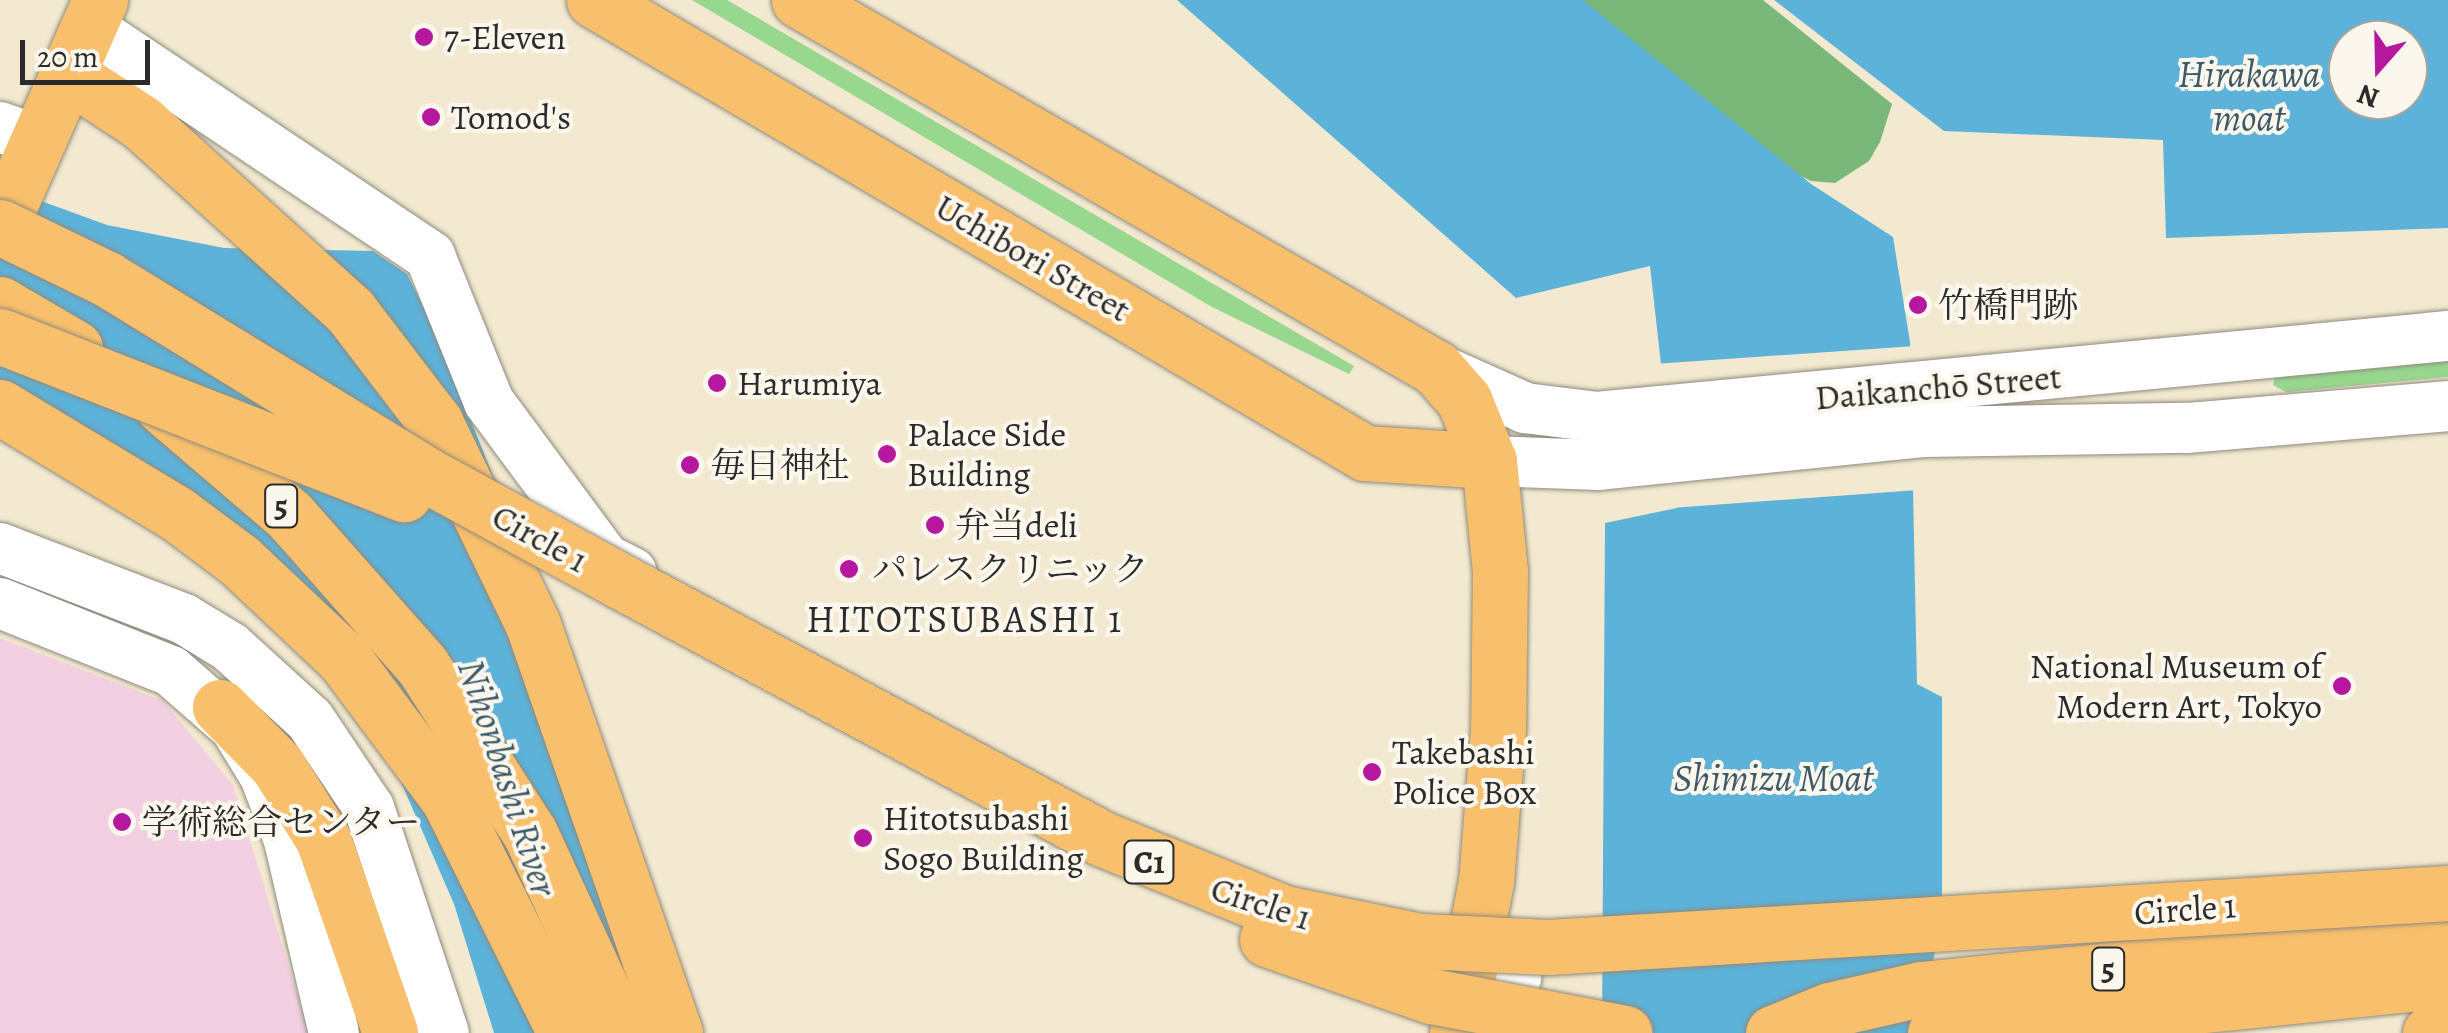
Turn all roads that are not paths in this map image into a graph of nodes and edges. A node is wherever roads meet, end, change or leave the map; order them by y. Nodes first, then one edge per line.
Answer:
1 (594, 0) edge
2 (799, 0) edge
3 (84, 33) edge
4 (11, 181) edge
5 (0, 304) edge
6 (0, 336) edge
7 (2448, 336) edge
8 (1436, 368) junction
9 (2448, 406) edge
10 (0, 407) edge
11 (1920, 410) junction
12 (1489, 461) junction
13 (0, 548) edge
14 (0, 603) edge
15 (220, 708) junction
16 (2448, 872) edge
17 (2448, 893) edge
18 (2251, 904) junction
19 (2448, 935) edge
20 (1494, 972) junction
21 (2448, 980) edge
22 (2448, 1032) edge
23 (334, 1033) edge
24 (390, 1033) edge
25 (444, 1033) edge
26 (565, 1033) edge
27 (622, 1033) edge
28 (675, 1033) edge
29 (1457, 1033) edge
30 (1506, 1033) edge
31 (1625, 1033) edge
32 (1774, 1033) edge
33 (1935, 1033) edge
34 (2430, 1033) edge

1 - 12 main road, Uchibori Street
2 - 8 main road
3 - 4 main road
3 - 20 street
3 - 28 main road, bridge
4 - 18 main road, Circle 1 / C1, bridge
5 - 27 main road, 5, bridge
6 - 31 main road, Circle 1 / C1, bridge
7 - 11 street, Daikanchō Street
8 - 11 street, Daikanchō Street
8 - 12 main road
9 - 11 street, Daikanchō Street
10 - 26 main road, 5
11 - 12 street, Daikanchō Street
12 - 20 main road
13 - 25 street
14 - 15 street
15 - 23 street
15 - 24 main road
16 - 18 main road, bridge
17 - 18 main road, Circle 1 / C1, bridge
19 - 32 main road, 5
20 - 29 main road
20 - 30 main road
21 - 33 main road
22 - 34 main road

